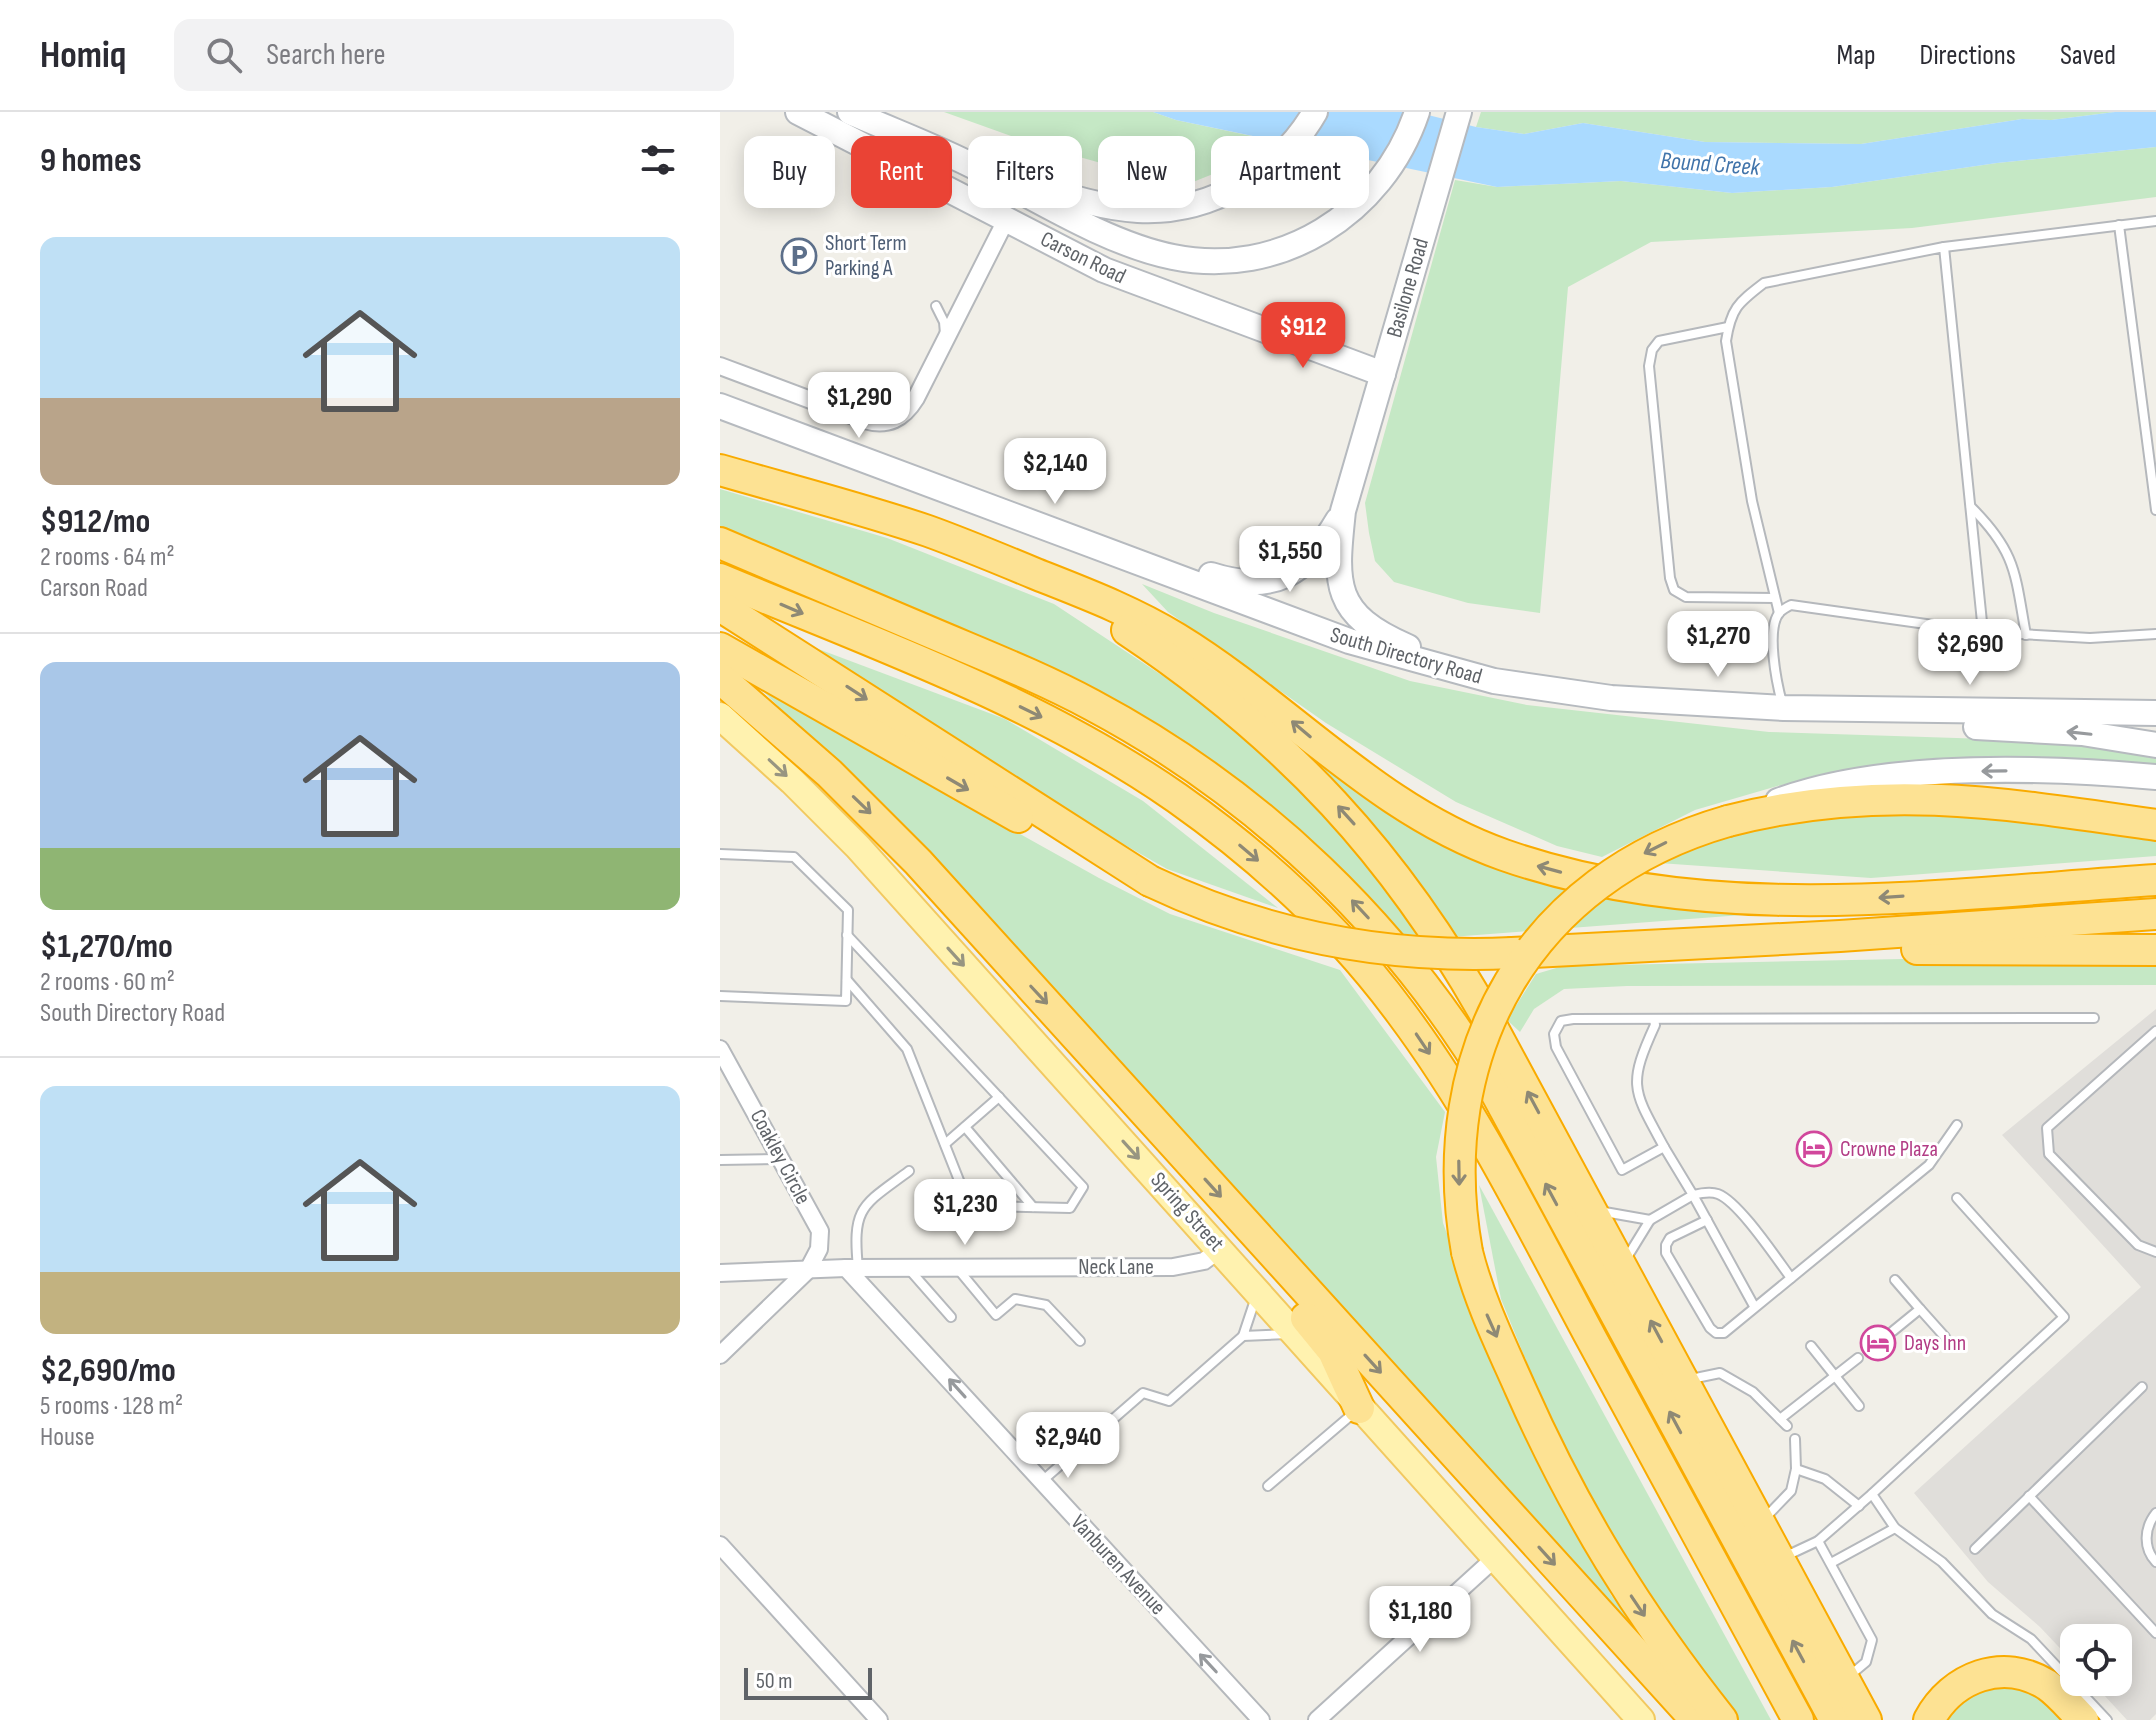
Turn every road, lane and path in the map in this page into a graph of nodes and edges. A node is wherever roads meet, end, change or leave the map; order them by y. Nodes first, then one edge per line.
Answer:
1 (798, 112) edge
2 (850, 112) edge
3 (1315, 112) edge
4 (1417, 112) edge
5 (1459, 113) edge
6 (968, 163) edge
7 (1082, 200) edge
8 (1056, 208) edge
9 (1006, 220) junction
10 (2156, 221) edge
11 (2119, 225) junction
12 (1944, 247) junction
13 (936, 306) dead end
14 (1728, 327) junction
15 (946, 339) junction
16 (720, 366) edge
17 (1383, 374) junction
18 (720, 406) edge
19 (720, 470) edge
20 (1970, 506) junction
21 (2156, 510) edge
22 (1343, 511) junction
23 (955, 541) junction
24 (720, 543) edge
25 (1105, 550) junction
26 (720, 579) edge
27 (1775, 598) junction
28 (720, 606) edge
29 (1779, 613) junction
30 (1983, 632) junction
31 (2156, 634) edge
32 (2026, 635) junction
33 (720, 648) edge
34 (1464, 673) junction
35 (720, 678) edge
36 (1651, 701) junction
37 (1784, 708) junction
38 (2156, 713) edge
39 (720, 716) edge
40 (2156, 745) edge
41 (2156, 777) edge
42 (1728, 821) junction
43 (2156, 825) edge
44 (720, 854) edge
45 (2156, 880) edge
46 (1150, 881) junction
47 (2156, 914) edge
48 (847, 935) junction
49 (1840, 936) junction
50 (2156, 950) edge
51 (847, 980) junction
52 (720, 996) edge
53 (2094, 1018) dead end
54 (1654, 1019) junction
55 (2156, 1031) edge
56 (720, 1049) edge
57 (999, 1097) junction
58 (1957, 1125) dead end
59 (965, 1127) junction
60 (945, 1144) junction
61 (1664, 1147) junction
62 (781, 1159) junction
63 (720, 1160) edge
64 (909, 1171) dead end
65 (1693, 1195) junction
66 (1957, 1198) dead end
67 (1033, 1207) junction
68 (1590, 1209) junction
69 (1650, 1220) junction
70 (1707, 1220) junction
71 (1264, 1244) junction
72 (1220, 1249) junction
73 (2156, 1252) edge
74 (956, 1267) junction
75 (1621, 1267) junction
76 (852, 1268) junction
77 (907, 1268) junction
78 (808, 1270) junction
79 (720, 1273) edge
80 (1791, 1278) junction
81 (1895, 1280) dead end
82 (1258, 1292) junction
83 (1754, 1306) junction
84 (1920, 1309) junction
85 (951, 1317) dead end
86 (1893, 1331) dead end
87 (1295, 1334) junction
88 (1243, 1336) junction
89 (1945, 1337) dead end
90 (1080, 1341) dead end
91 (1811, 1346) dead end
92 (720, 1355) edge
93 (1858, 1358) dead end
94 (1834, 1377) junction
95 (1684, 1382) junction
96 (2142, 1387) dead end
97 (1859, 1406) dead end
98 (1359, 1408) junction
99 (1795, 1439) dead end
100 (1796, 1469) junction
101 (1042, 1481) junction
102 (1268, 1486) dead end
103 (1872, 1494) junction
104 (2029, 1496) junction
105 (1859, 1506) junction
106 (2156, 1513) edge
107 (1760, 1523) junction
108 (1895, 1528) junction
109 (1818, 1541) junction
110 (720, 1545) edge
111 (1975, 1549) dead end
112 (1495, 1558) junction
113 (1778, 1560) junction
114 (2156, 1562) edge
115 (1831, 1563) junction
116 (2156, 1633) edge
117 (1845, 1680) junction
118 (879, 1720) edge
119 (1261, 1720) edge
120 (1317, 1720) edge
121 (1641, 1720) edge
122 (1696, 1720) edge
123 (1722, 1720) edge
124 (1798, 1720) edge
125 (1835, 1720) edge
126 (1866, 1720) edge
127 (1929, 1720) edge
128 (2083, 1720) edge
129 (2107, 1720) edge

1 - 9 street, Carson Road
2 - 6 street
3 - 7 street
4 - 8 street
5 - 17 street, Basilone Road
9 - 15 street
9 - 17 street, Carson Road
10 - 11 lane
11 - 12 lane
11 - 21 lane
12 - 14 lane
12 - 20 lane
13 - 15 lane
14 - 27 lane
14 - 27 lane
15 - 16 street
17 - 22 street, Basilone Road
18 - 25 street, South Directory Road
19 - 23 highway
20 - 30 lane
20 - 32 lane
22 - 25 street
22 - 34 street
45 -> 23 highway
68 -> 23 highway
125 -> 24 highway
25 - 34 street, South Directory Road
26 -> 124 highway
27 - 29 lane
28 -> 46 highway
29 - 30 lane
29 - 37 lane
30 - 32 lane
31 - 32 lane
33 -> 46 highway
34 - 36 street, South Directory Road
35 -> 71 highway
36 - 37 street
40 -> 36 street
37 - 38 street
39 -> 72 main road, Spring Street
41 -> 42 street
42 - 43 highway
42 -> 123 highway, bridge
44 - 48 lane
46 - 49 highway, bridge
47 - 49 highway
48 - 51 lane
48 - 57 lane
49 - 50 highway
51 - 52 lane
51 - 60 lane
53 - 54 lane
54 - 61 lane
54 - 61 lane
55 - 73 lane
56 - 62 street, Coakley Circle
57 - 59 lane
57 - 67 lane
58 - 80 lane
59 - 60 lane
59 - 67 lane
60 - 67 lane
61 - 65 lane
62 - 63 lane
62 - 78 street, Coakley Circle
64 - 76 lane
65 - 69 lane
65 - 70 lane
65 - 80 lane
66 - 103 lane
68 - 69 lane
68 - 75 highway
69 - 75 lane
70 - 83 lane
70 - 83 lane
71 - 98 highway
71 -> 122 highway
72 - 74 street, Neck Lane
72 - 82 main road, Spring Street
74 - 77 street, Neck Lane
74 - 90 lane
95 -> 75 highway
76 - 77 street, Neck Lane
76 - 78 street, Neck Lane
101 -> 76 street, Vanburen Avenue
77 - 85 lane
78 - 79 street, Neck Lane
78 - 92 street
80 - 83 lane
81 - 84 lane
82 - 87 main road, Spring Street
82 - 88 lane
84 - 86 lane
84 - 89 lane
87 - 88 lane
87 - 98 main road, Spring Street
88 - 101 lane
91 - 94 lane
93 - 94 lane
94 - 95 lane
94 - 97 lane
95 - 107 highway
96 - 104 lane
98 - 102 lane
98 - 112 main road, Spring Street
99 - 100 lane
100 - 105 lane
100 - 107 lane
119 -> 101 street, Vanburen Avenue
103 - 105 lane
103 - 108 lane
104 - 111 lane
104 - 116 lane
105 - 109 lane
106 - 114 lane
107 - 113 highway
108 - 115 lane
108 - 129 lane
109 - 113 lane
109 - 115 lane
110 - 118 street
112 - 120 street
112 - 121 main road, Spring Street
113 - 117 highway
115 - 117 lane
117 - 126 highway
127 - 128 highway

